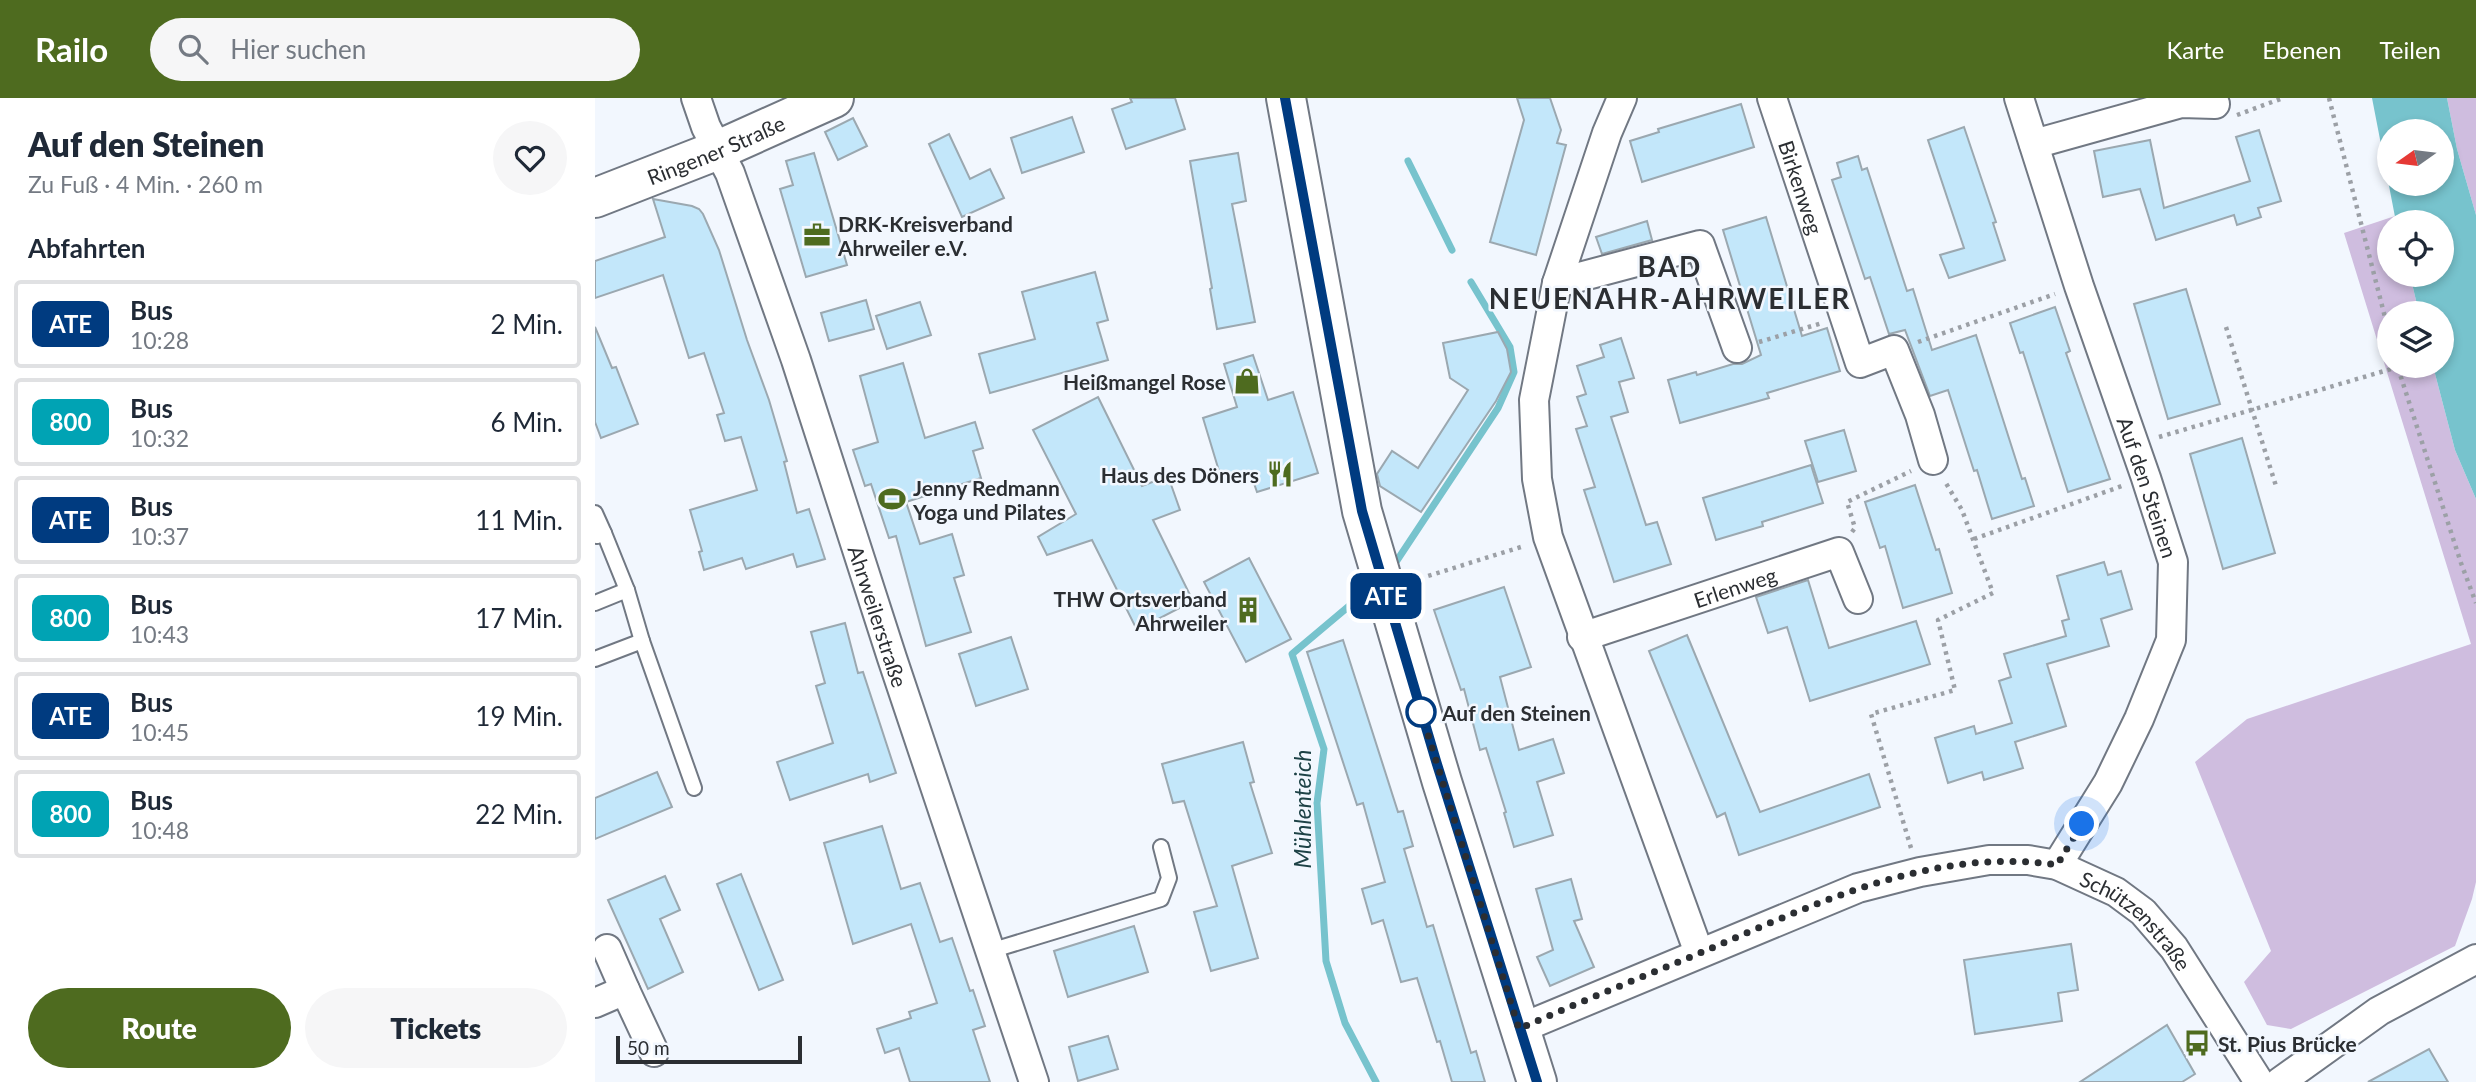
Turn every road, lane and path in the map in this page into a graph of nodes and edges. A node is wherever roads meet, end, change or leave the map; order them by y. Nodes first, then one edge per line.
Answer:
1 (696, 98) edge
2 (834, 98) edge
3 (1286, 98) edge
4 (1622, 98) edge
5 (1772, 98) edge
6 (2019, 98) edge
7 (2283, 98) edge
8 (2329, 98) edge
9 (2215, 104) joint
10 (2034, 144) junction
11 (718, 150) junction
12 (595, 198) edge
13 (1557, 283) junction
14 (2079, 286) junction
15 (2381, 301) edge
16 (1846, 316) junction
17 (2226, 327) dead end
18 (1737, 348) joint
19 (1894, 350) junction
20 (2377, 373) edge
21 (2402, 378) edge
22 (2251, 411) junction
23 (2134, 444) junction
24 (1933, 460) junction
25 (2146, 478) junction
26 (2276, 486) dead end
27 (595, 513) edge
28 (599, 535) edge
29 (1548, 537) junction
30 (1974, 539) junction
31 (1839, 552) junction
32 (627, 590) junction
33 (1385, 594) junction
34 (1858, 598) dead end
35 (595, 603) edge
36 (2476, 603) edge
37 (1582, 637) junction
38 (642, 641) junction
39 (595, 659) edge
40 (694, 788) dead end
41 (1161, 847) dead end
42 (2057, 865) junction
43 (1920, 872) junction
44 (607, 948) dead end
45 (990, 951) junction
46 (1699, 954) junction
47 (2476, 959) edge
48 (625, 990) junction
49 (595, 1003) edge
50 (1519, 1029) junction
51 (653, 1052) dead end
52 (1034, 1082) edge
53 (1537, 1082) edge
54 (2259, 1082) edge
55 (2280, 1082) edge

1 - 11 street, Ahrweilerstraße
2 - 11 street, Ringener Straße
3 - 33 street
4 - 13 street
5 - 16 street, Birkenweg
6 - 10 street, Auf den Steinen
7 - 9 path
8 - 15 path
9 - 10 street
10 - 14 street, Auf den Steinen
11 - 12 street, Ringener Straße
11 - 45 street, Ahrweilerstraße
13 - 18 street
13 - 29 street
14 - 19 path
14 - 23 street, Auf den Steinen
16 - 18 path
16 - 19 street, Birkenweg
17 - 22 path
19 - 24 street
20 - 22 path
21 - 36 path
22 - 23 path
22 - 26 path
23 - 25 street, Auf den Steinen
24 - 30 path
24 - 31 path
25 - 30 path
25 - 42 street, Auf den Steinen
27 - 28 lane
28 - 32 lane
29 - 33 path
29 - 37 street
30 - 43 path
31 - 34 street
31 - 37 street, Erlenweg
32 - 35 lane
32 - 38 lane
33 - 50 street
37 - 46 street
38 - 39 lane
38 - 40 lane
41 - 45 lane
42 - 43 street, Schützenstraße
42 - 54 street, Schützenstraße
43 - 46 street, Schützenstraße
44 - 48 street
45 - 52 street, Ahrweilerstraße
46 - 50 street, Schützenstraße
47 - 55 street
48 - 49 street
48 - 51 street
50 - 53 street

